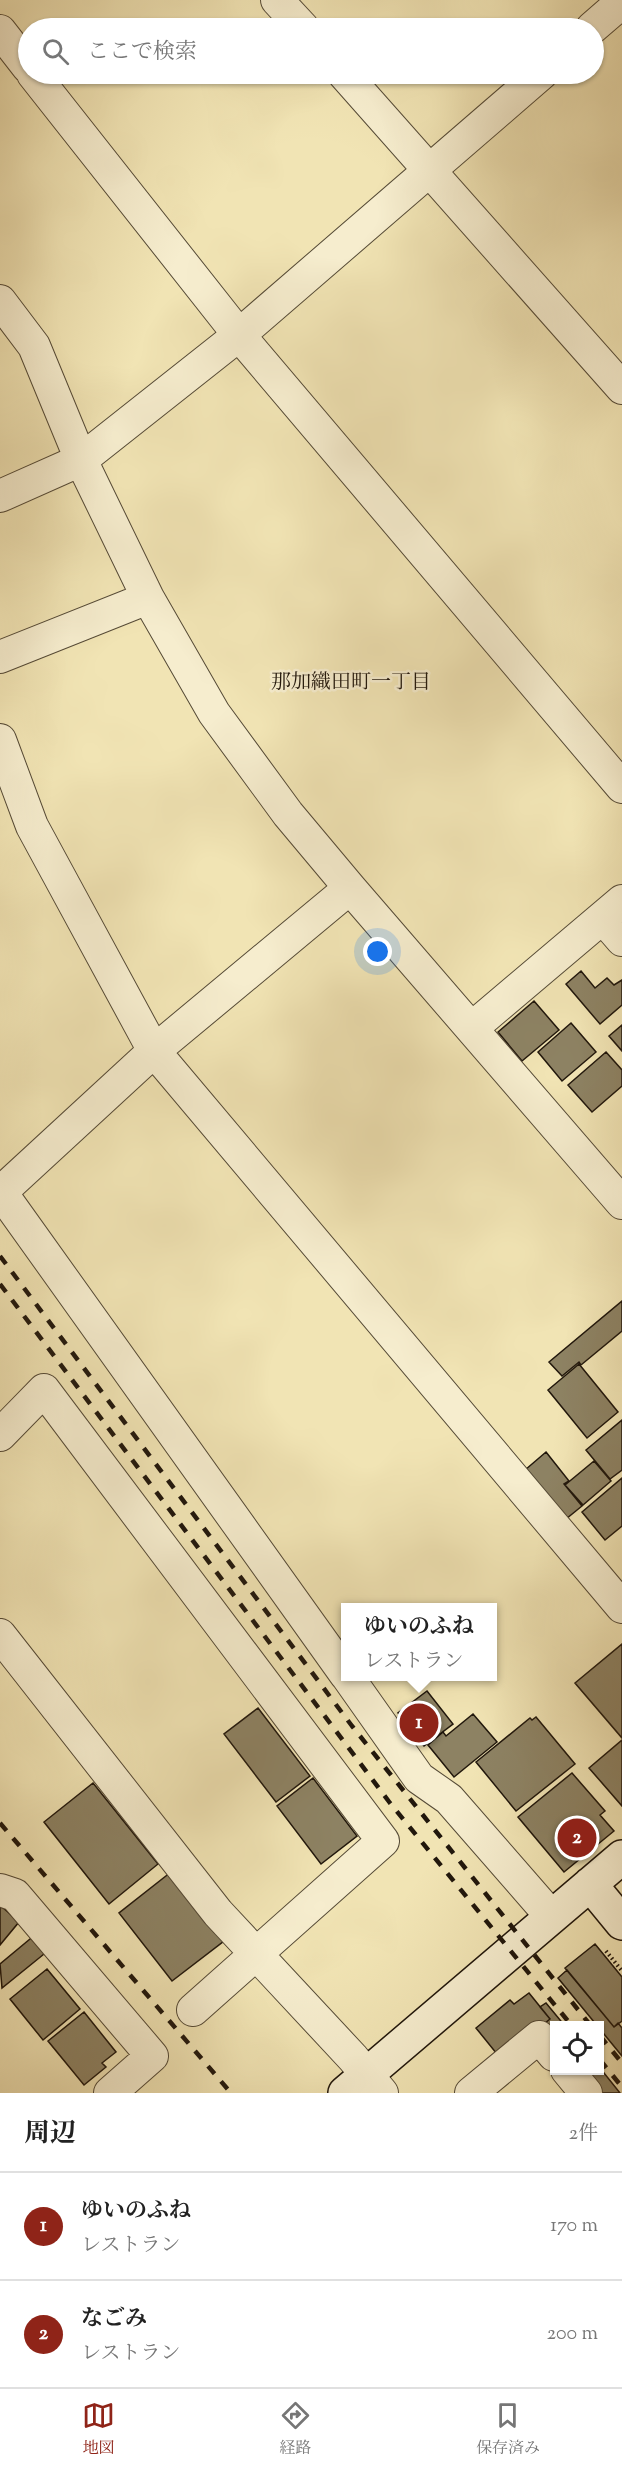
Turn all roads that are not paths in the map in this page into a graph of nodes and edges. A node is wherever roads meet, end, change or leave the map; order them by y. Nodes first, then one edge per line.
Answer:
1 (277, 0) edge
2 (622, 2) edge
3 (294, 18) edge
4 (604, 18) edge
5 (0, 31) edge
6 (18, 54) edge
7 (41, 84) edge
8 (353, 84) edge
9 (530, 84) edge
10 (432, 170) junction
11 (0, 301) edge
12 (239, 335) junction
13 (622, 388) edge
14 (81, 460) junction
15 (0, 496) edge
16 (148, 598) junction
17 (0, 657) edge
18 (0, 740) edge
19 (622, 787) edge
20 (350, 888) junction
21 (616, 920) edge
22 (472, 1028) junction
23 (154, 1051) junction
24 (0, 1191) edge
25 (622, 1203) edge
26 (0, 1435) edge
27 (622, 1607) edge
28 (0, 1635) edge
29 (341, 1669) edge
30 (350, 1681) edge
31 (622, 1857) edge
32 (590, 1884) junction
33 (0, 1890) edge
34 (551, 1916) junction
35 (613, 1936) edge
36 (256, 1952) junction
37 (193, 2010) dead end
38 (550, 2049) edge
39 (571, 2075) edge
40 (364, 2087) edge
41 (110, 2093) edge
42 (471, 2093) edge
43 (586, 2093) edge

1 - 3 street
2 - 4 street
5 - 6 street
7 - 12 street
8 - 10 street
9 - 10 street
10 - 12 street
10 - 13 street
11 - 14 street
12 - 14 street
12 - 19 street
14 - 15 street
14 - 16 street
16 - 17 street
16 - 20 street
18 - 23 street
20 - 22 street
20 - 23 street
21 - 22 street
22 - 25 street
23 - 24 street
23 - 27 street
24 - 29 street
26 - 36 street
28 - 36 street
30 - 34 street
31 - 32 street
32 - 34 street
32 - 35 street
33 - 41 street
34 - 40 street
36 - 37 street
36 - 40 street
38 - 42 street
39 - 43 street

